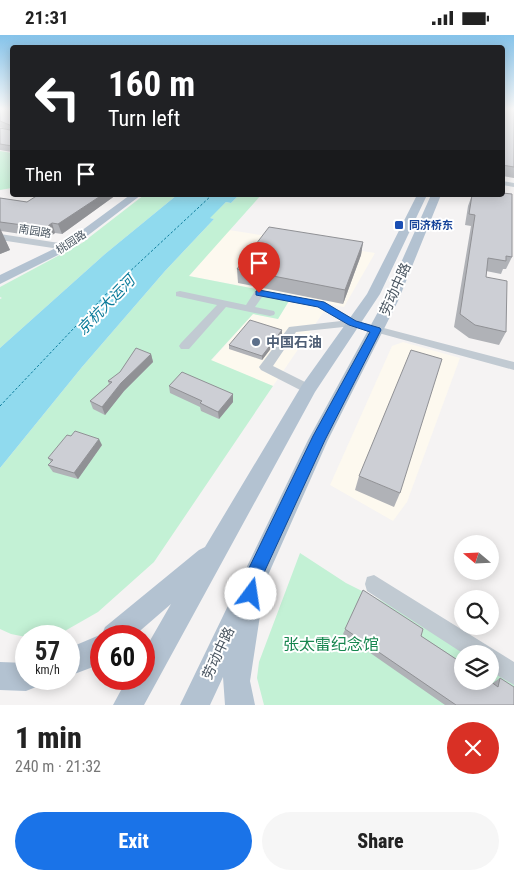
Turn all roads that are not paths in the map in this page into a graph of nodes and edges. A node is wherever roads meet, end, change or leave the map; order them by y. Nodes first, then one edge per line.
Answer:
1 (125, 197) edge
2 (133, 197) edge
3 (421, 197) edge
4 (435, 197) edge
5 (0, 237) edge
6 (62, 246) junction
7 (0, 274) edge
8 (0, 280) edge
9 (180, 294) dead end
10 (224, 303) junction
11 (249, 308) junction
12 (270, 313) dead end
13 (353, 323) junction
14 (376, 330) junction
15 (185, 347) dead end
16 (514, 366) edge
17 (308, 389) junction
18 (216, 550) junction
19 (254, 576) junction
20 (374, 584) dead end
21 (127, 625) edge
22 (469, 645) edge
23 (155, 657) edge
24 (499, 665) edge
25 (514, 674) edge
26 (0, 677) edge
27 (15, 677) edge
28 (136, 690) edge
29 (128, 705) edge
30 (195, 705) edge
31 (240, 705) edge

1 - 6 main road, 桃园路
2 - 6 main road, 桃园路
3 - 13 main road, 劳动中路
4 - 14 main road, 劳动中路
5 - 6 street, 南园路
6 - 7 main road, 桃园路
6 - 8 main road, 桃园路
9 - 10 street
10 - 11 street
10 - 15 street
11 - 12 street
11 - 13 street
13 - 14 street
13 - 17 main road, 劳动中路
13 - 17 street
14 - 16 street
14 - 19 main road, 劳动中路
17 - 18 main road, 劳动中路
18 - 21 main road
18 - 23 main road, 劳动中路
19 - 30 main road, 劳动中路
19 - 31 main road
20 - 22 street
24 - 25 street
26 - 27 main road
28 - 29 main road, 劳动中路

